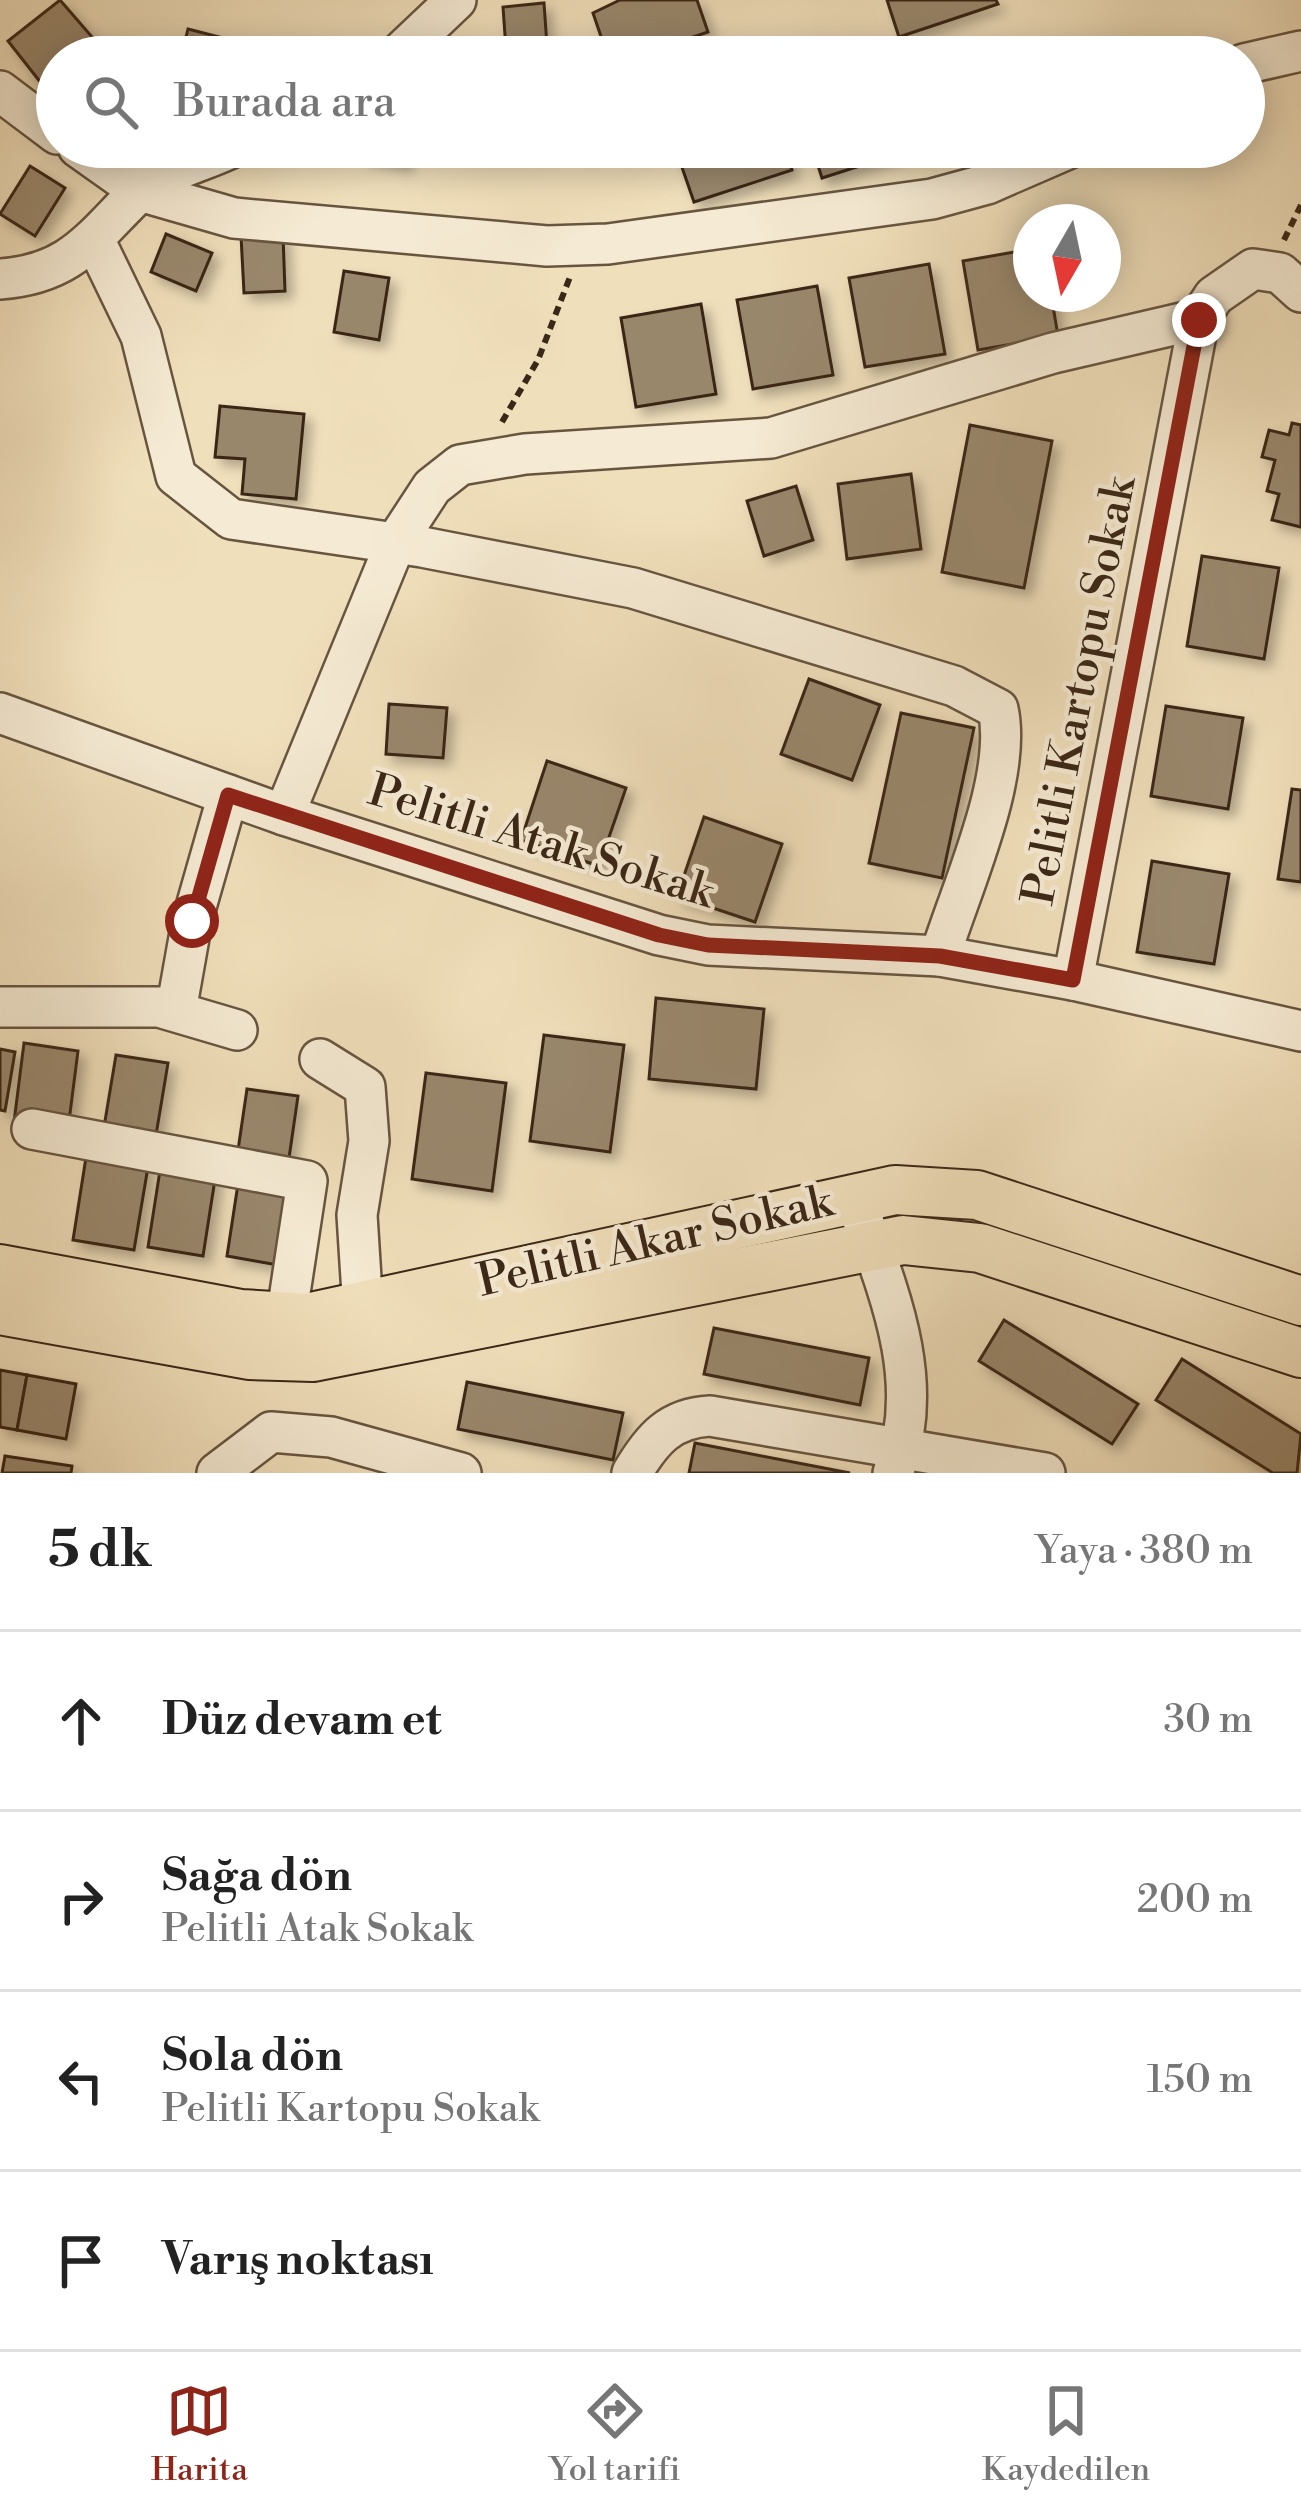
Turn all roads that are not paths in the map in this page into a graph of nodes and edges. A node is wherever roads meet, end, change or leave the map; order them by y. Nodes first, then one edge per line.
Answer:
1 (455, 0) edge
2 (417, 36) edge
3 (1301, 51) edge
4 (1265, 59) edge
5 (0, 91) edge
6 (36, 118) edge
7 (108, 168) edge
8 (189, 168) edge
9 (1024, 168) edge
10 (140, 191) junction
11 (95, 242) junction
12 (0, 279) edge
13 (1301, 292) edge
14 (1199, 320) junction
15 (397, 542) junction
16 (0, 713) edge
17 (228, 795) junction
18 (284, 815) junction
19 (940, 956) junction
20 (1073, 980) junction
21 (0, 1007) edge
22 (176, 1011) junction
23 (237, 1030) dead end
24 (1301, 1031) edge
25 (320, 1059) dead end
26 (32, 1129) dead end
27 (854, 1196) junction
28 (872, 1246) junction
29 (0, 1269) edge
30 (1301, 1301) edge
31 (0, 1310) edge
32 (363, 1310) junction
33 (286, 1319) junction
34 (1301, 1353) edge
35 (897, 1462) edge
36 (420, 1469) edge
37 (217, 1473) edge
38 (461, 1473) edge
39 (632, 1473) edge
40 (1045, 1473) edge

1 - 2 street
3 - 4 street
5 - 6 street
7 - 10 street
8 - 10 street
9 - 10 street
10 - 11 street
11 - 12 street
11 - 15 street
13 - 14 street
14 - 15 street
14 - 20 street, Pelitli Kartopu Sokak
15 - 18 street
15 - 19 street
16 - 17 street, Pelitli Atak Sokak
17 - 18 street, Pelitli Atak Sokak
17 - 22 street
18 - 19 street, Pelitli Atak Sokak
19 - 20 street, Pelitli Atak Sokak
20 - 24 street
21 - 22 street
22 - 23 street
25 - 32 street
26 - 33 street
27 - 28 street
27 - 30 main road, Pelitli Akar Sokak
27 - 32 main road, Pelitli Akar Sokak
28 - 31 main road, Pelitli Akar Sokak
28 - 34 main road, Pelitli Akar Sokak
28 - 35 street
29 - 33 main road, Pelitli Akar Sokak
32 - 33 main road, Pelitli Akar Sokak
35 - 39 street
35 - 40 street
36 - 37 street
36 - 38 street

